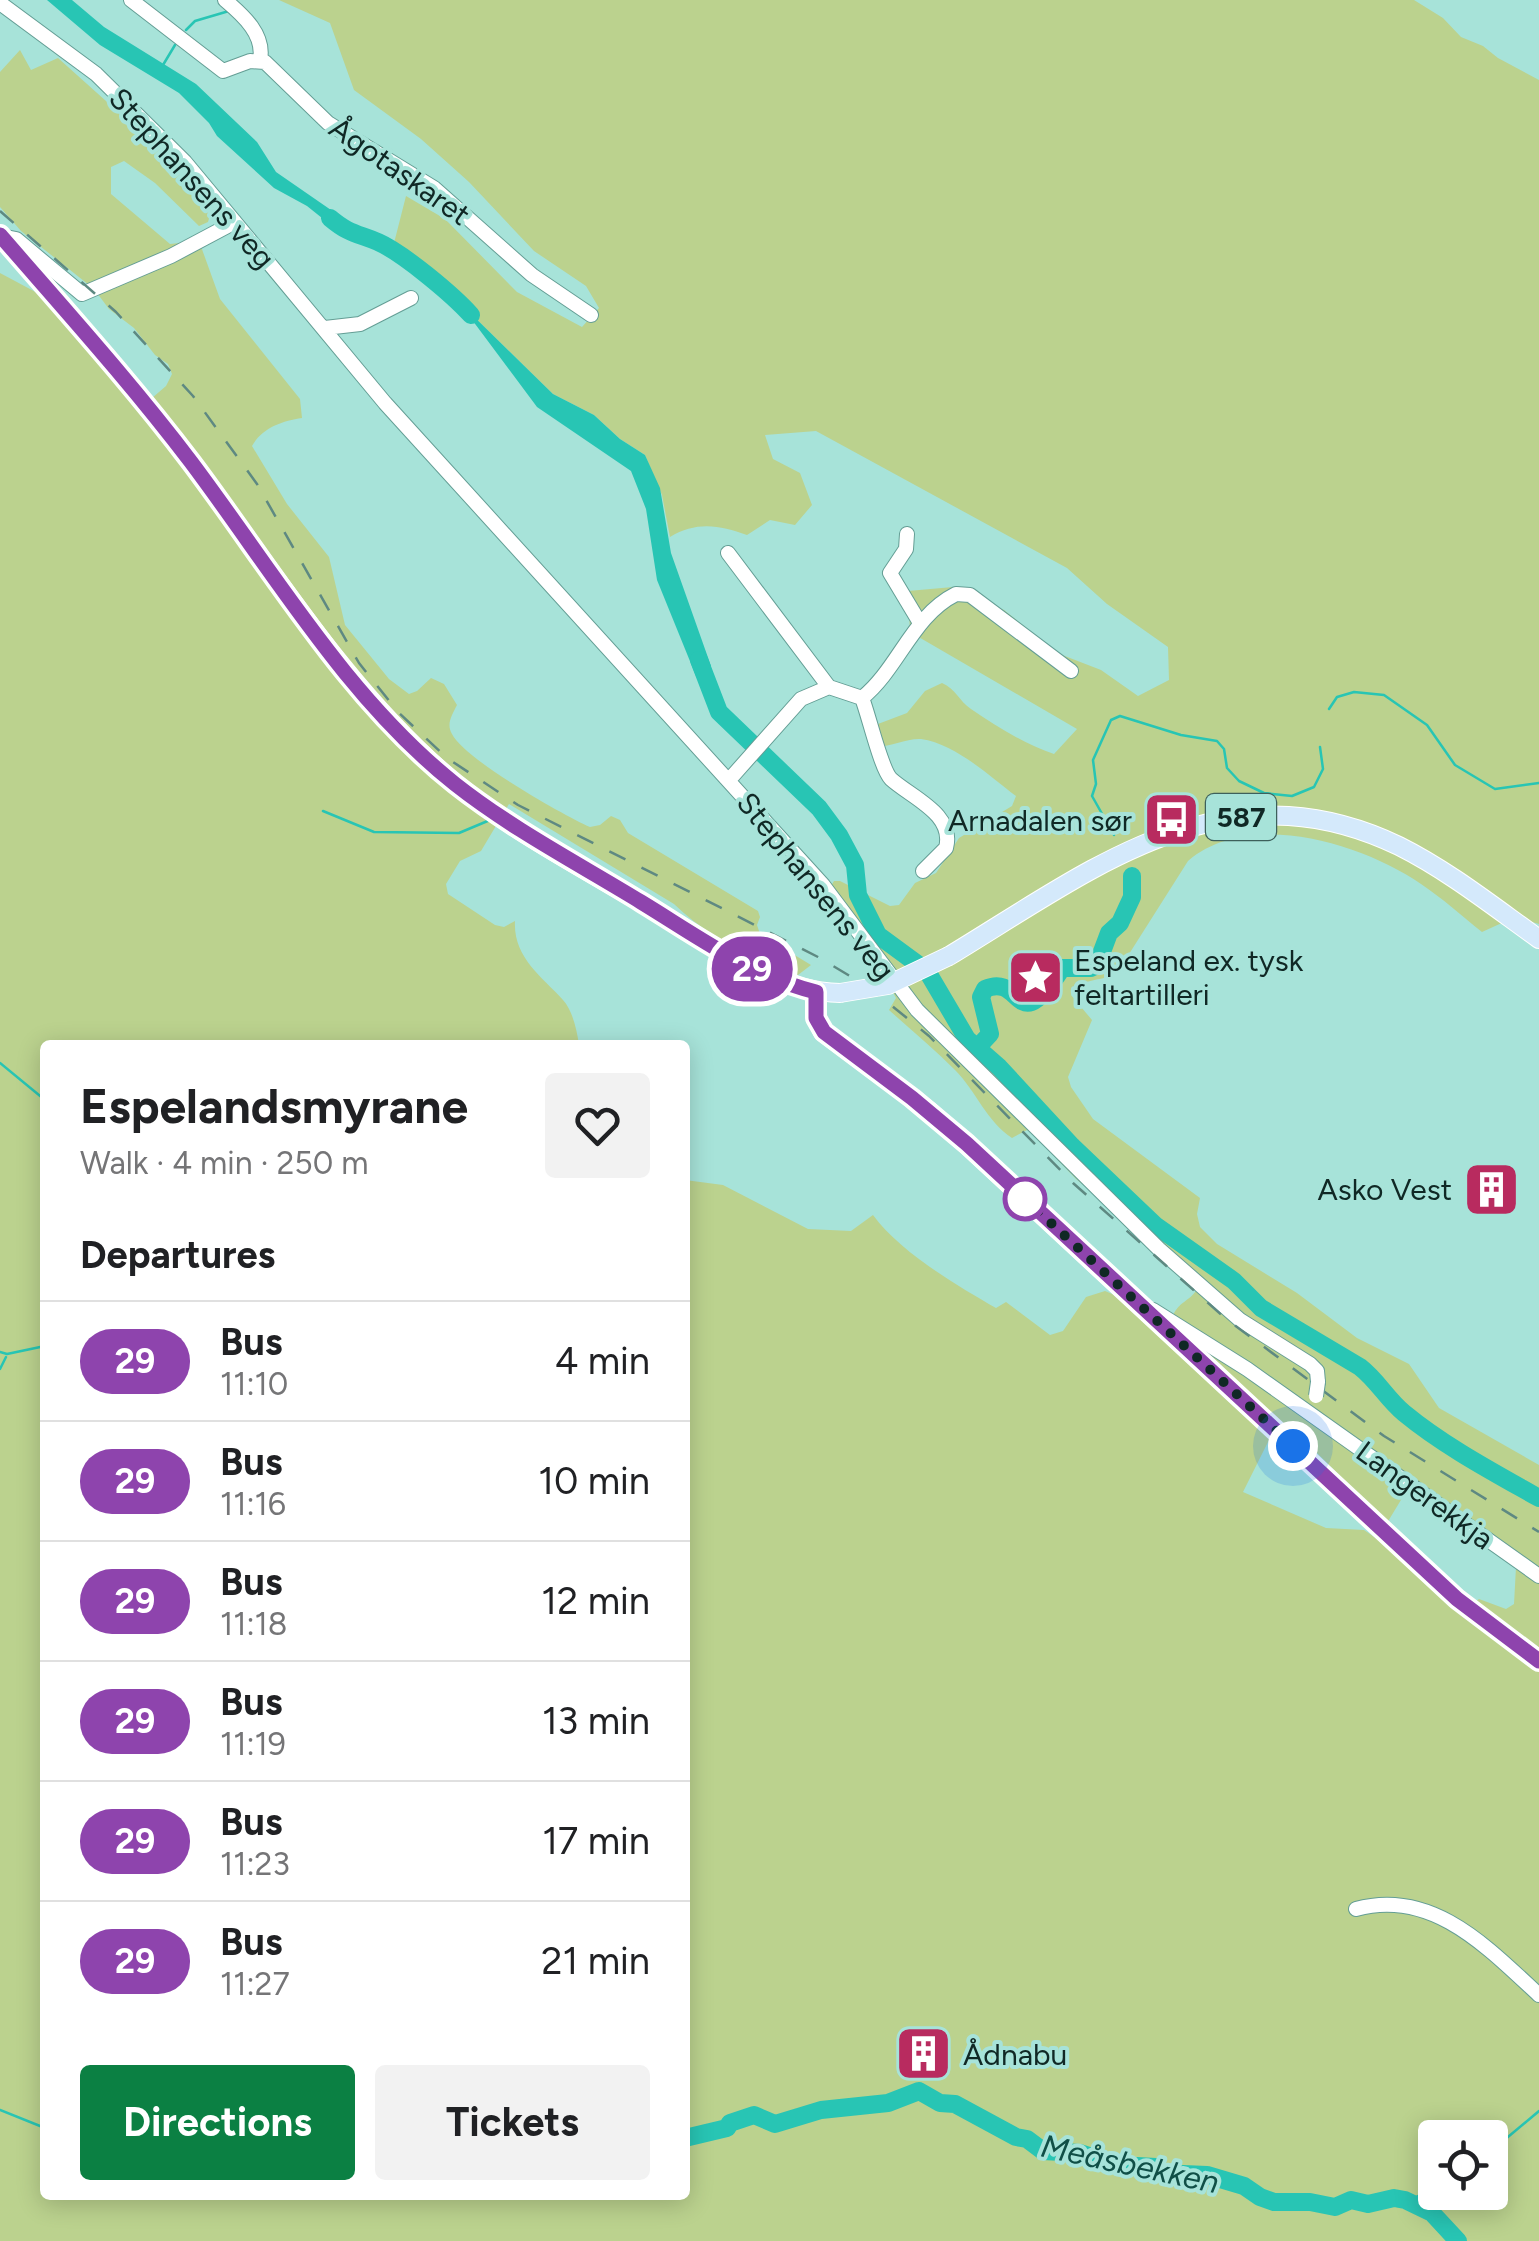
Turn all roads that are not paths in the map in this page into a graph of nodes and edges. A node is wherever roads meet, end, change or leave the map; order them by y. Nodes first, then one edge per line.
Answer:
1 (131, 0) edge
2 (225, 0) edge
3 (0, 3) edge
4 (260, 60) junction
5 (235, 222) junction
6 (0, 236) edge
7 (411, 298) dead end
8 (591, 315) dead end
9 (325, 328) junction
10 (906, 534) dead end
11 (728, 552) dead end
12 (920, 623) junction
13 (1071, 671) dead end
14 (830, 687) junction
15 (862, 698) junction
16 (729, 780) junction
17 (923, 871) dead end
18 (1539, 939) edge
19 (816, 992) junction
20 (1137, 1302) junction
21 (1310, 1414) junction
22 (1539, 1576) edge
23 (1539, 1661) edge
24 (1356, 1909) dead end
25 (1539, 1995) edge

1 - 4 street
2 - 4 street, Ågotaskaret
3 - 5 street, Stephansens veg
4 - 8 street, Ågotaskaret
5 - 6 street
5 - 9 street, Stephansens veg
6 - 19 main road, 587
7 - 9 street
9 - 16 street, Stephansens veg
10 - 12 street
11 - 14 street
12 - 13 street
12 - 15 street
14 - 15 street
14 - 16 street
15 - 17 street
16 - 21 street, Stephansens veg
18 - 19 main road, 587, bridge
19 - 20 main road
20 - 21 street, Langerekkja
20 - 23 main road
21 - 22 street, Langerekkja
24 - 25 street

